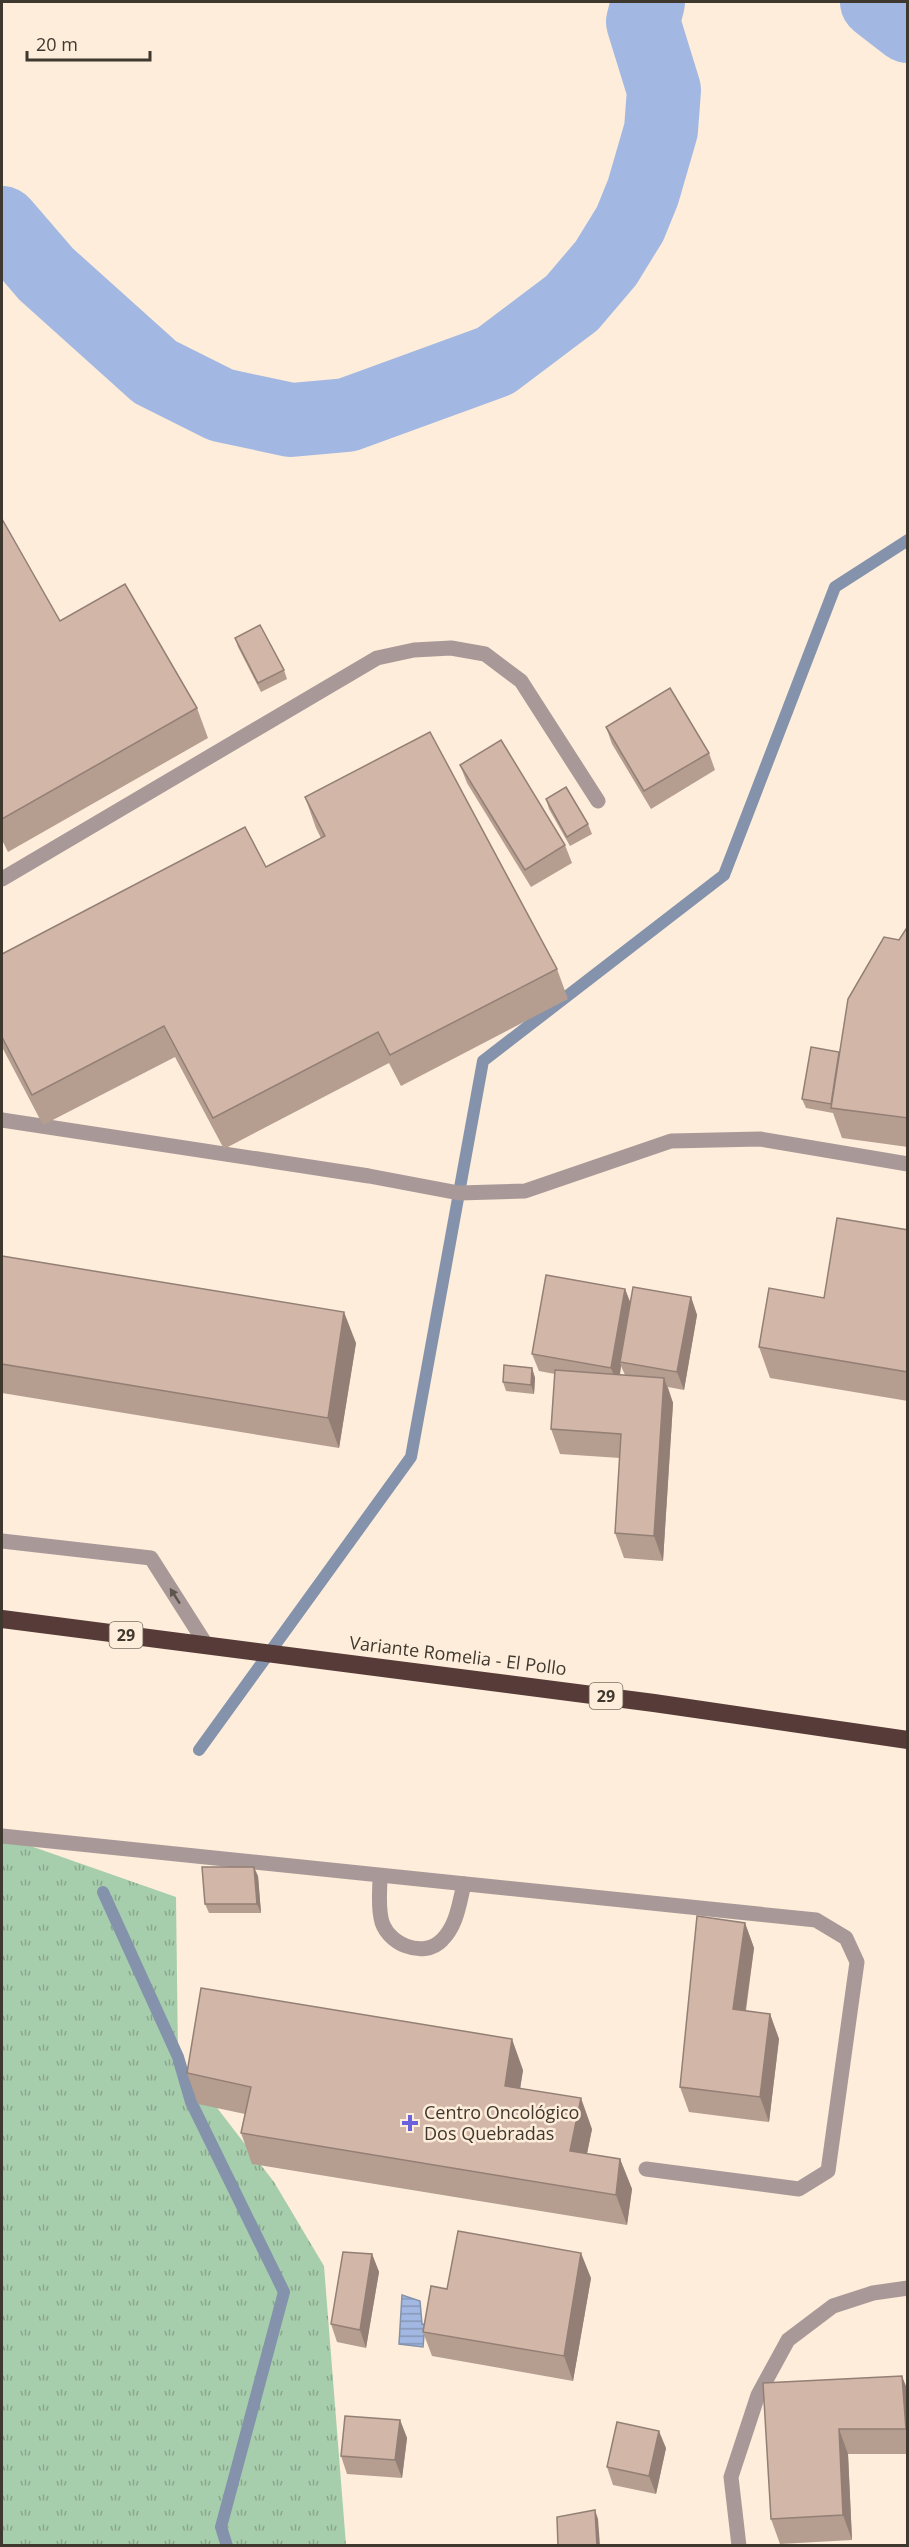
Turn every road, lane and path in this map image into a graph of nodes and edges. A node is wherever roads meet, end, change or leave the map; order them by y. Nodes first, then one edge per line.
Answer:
1 (598, 801) dead end
2 (2, 879) edge
3 (2, 1120) edge
4 (908, 1164) edge
5 (2, 1541) edge
6 (2, 1620) edge
7 (207, 1646) junction
8 (908, 1740) edge
9 (3, 1836) edge
10 (380, 1876) junction
11 (464, 1884) junction
12 (646, 2169) dead end
13 (908, 2288) edge
14 (739, 2546) edge

1 - 2 street
3 - 4 street
7 -> 5 street
6 - 7 highway, Variante Romelia - El Pollo / 29
7 - 8 highway, Variante Romelia - El Pollo / 29
9 - 10 street
10 - 11 street
10 - 11 street
11 - 12 street
13 - 14 street

